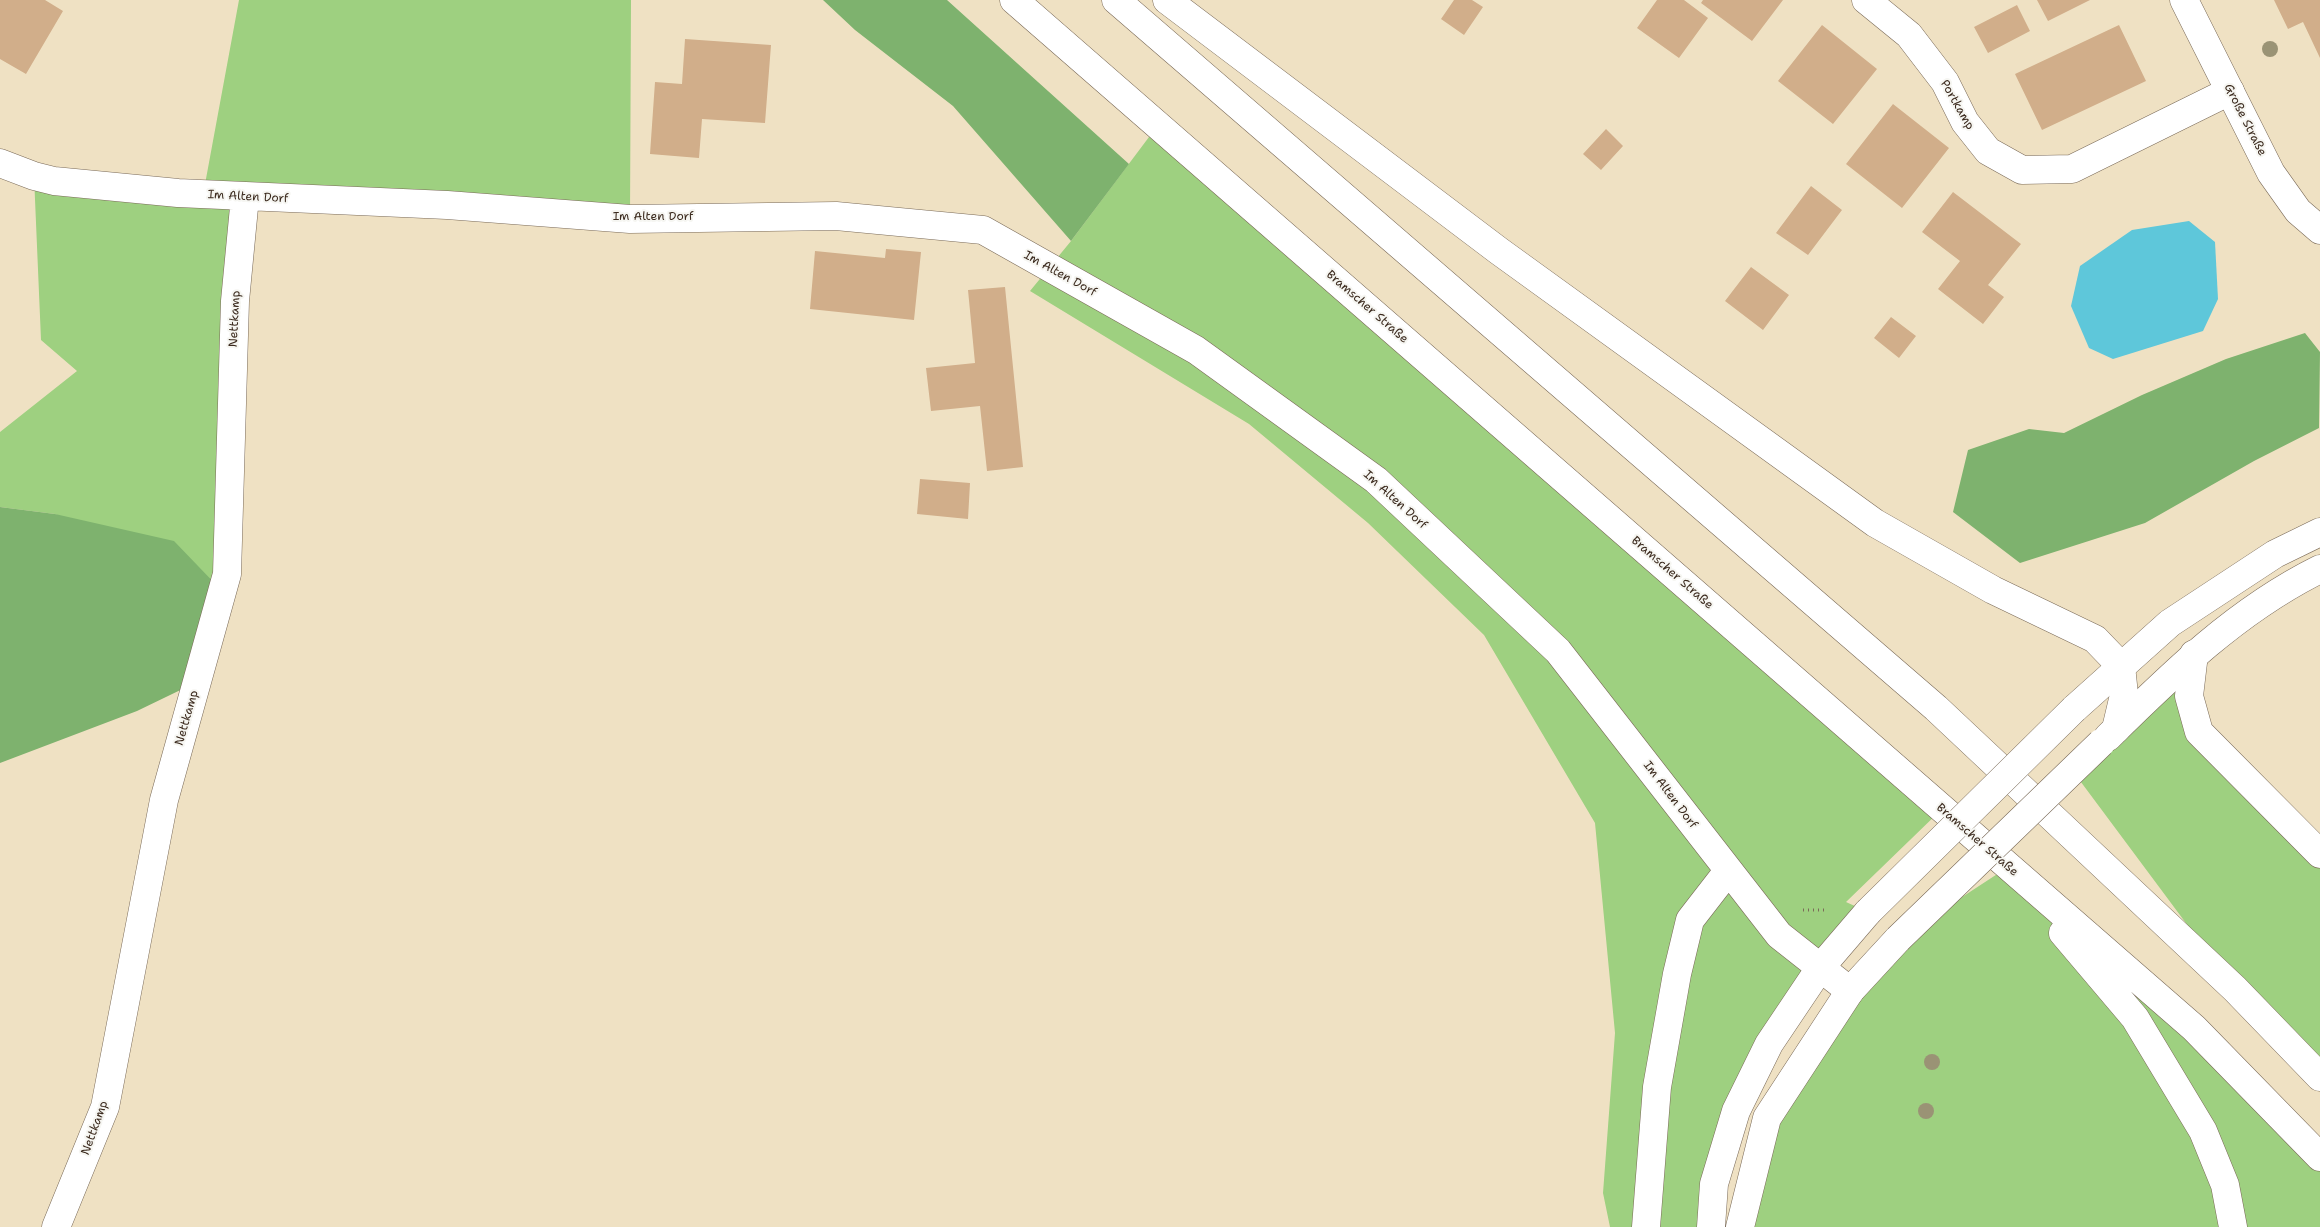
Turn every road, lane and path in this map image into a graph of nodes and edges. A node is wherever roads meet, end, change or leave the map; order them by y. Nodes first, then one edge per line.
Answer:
1 (1014, 0) edge
2 (1116, 0) edge
3 (1166, 0) edge
4 (1866, 0) edge
5 (2184, 0) edge
6 (2230, 91) junction
7 (0, 163) edge
8 (245, 197) junction
9 (2320, 230) edge
10 (2320, 532) edge
11 (2320, 569) edge
12 (2194, 654) junction
13 (2121, 666) junction
14 (2108, 736) junction
15 (2320, 854) edge
16 (2008, 867) junction
17 (1728, 870) junction
18 (1820, 968) junction
19 (1850, 991) junction
20 (2320, 1077) edge
21 (2320, 1157) edge
22 (56, 1227) edge
23 (1646, 1227) edge
24 (1711, 1227) edge
25 (1740, 1227) edge
26 (2233, 1227) edge

1 - 16 main road, Bramscher Straße
2 - 20 main road
3 - 13 main road
4 - 6 main road, Portkamp
5 - 6 main road, Große Straße
6 - 9 main road, Große Straße
7 - 8 main road, Im Alten Dorf
8 - 17 main road, Im Alten Dorf
8 - 22 main road, Nettkamp
10 - 13 main road
11 - 12 main road
12 - 14 main road
12 - 15 main road
13 - 14 main road
13 - 18 main road, bridge
14 - 19 main road, bridge
16 - 21 main road, Bramscher Straße
16 - 26 main road
17 - 18 main road, Im Alten Dorf
17 - 23 main road
18 - 19 main road, Im Alten Dorf
18 - 24 main road
19 - 25 main road

